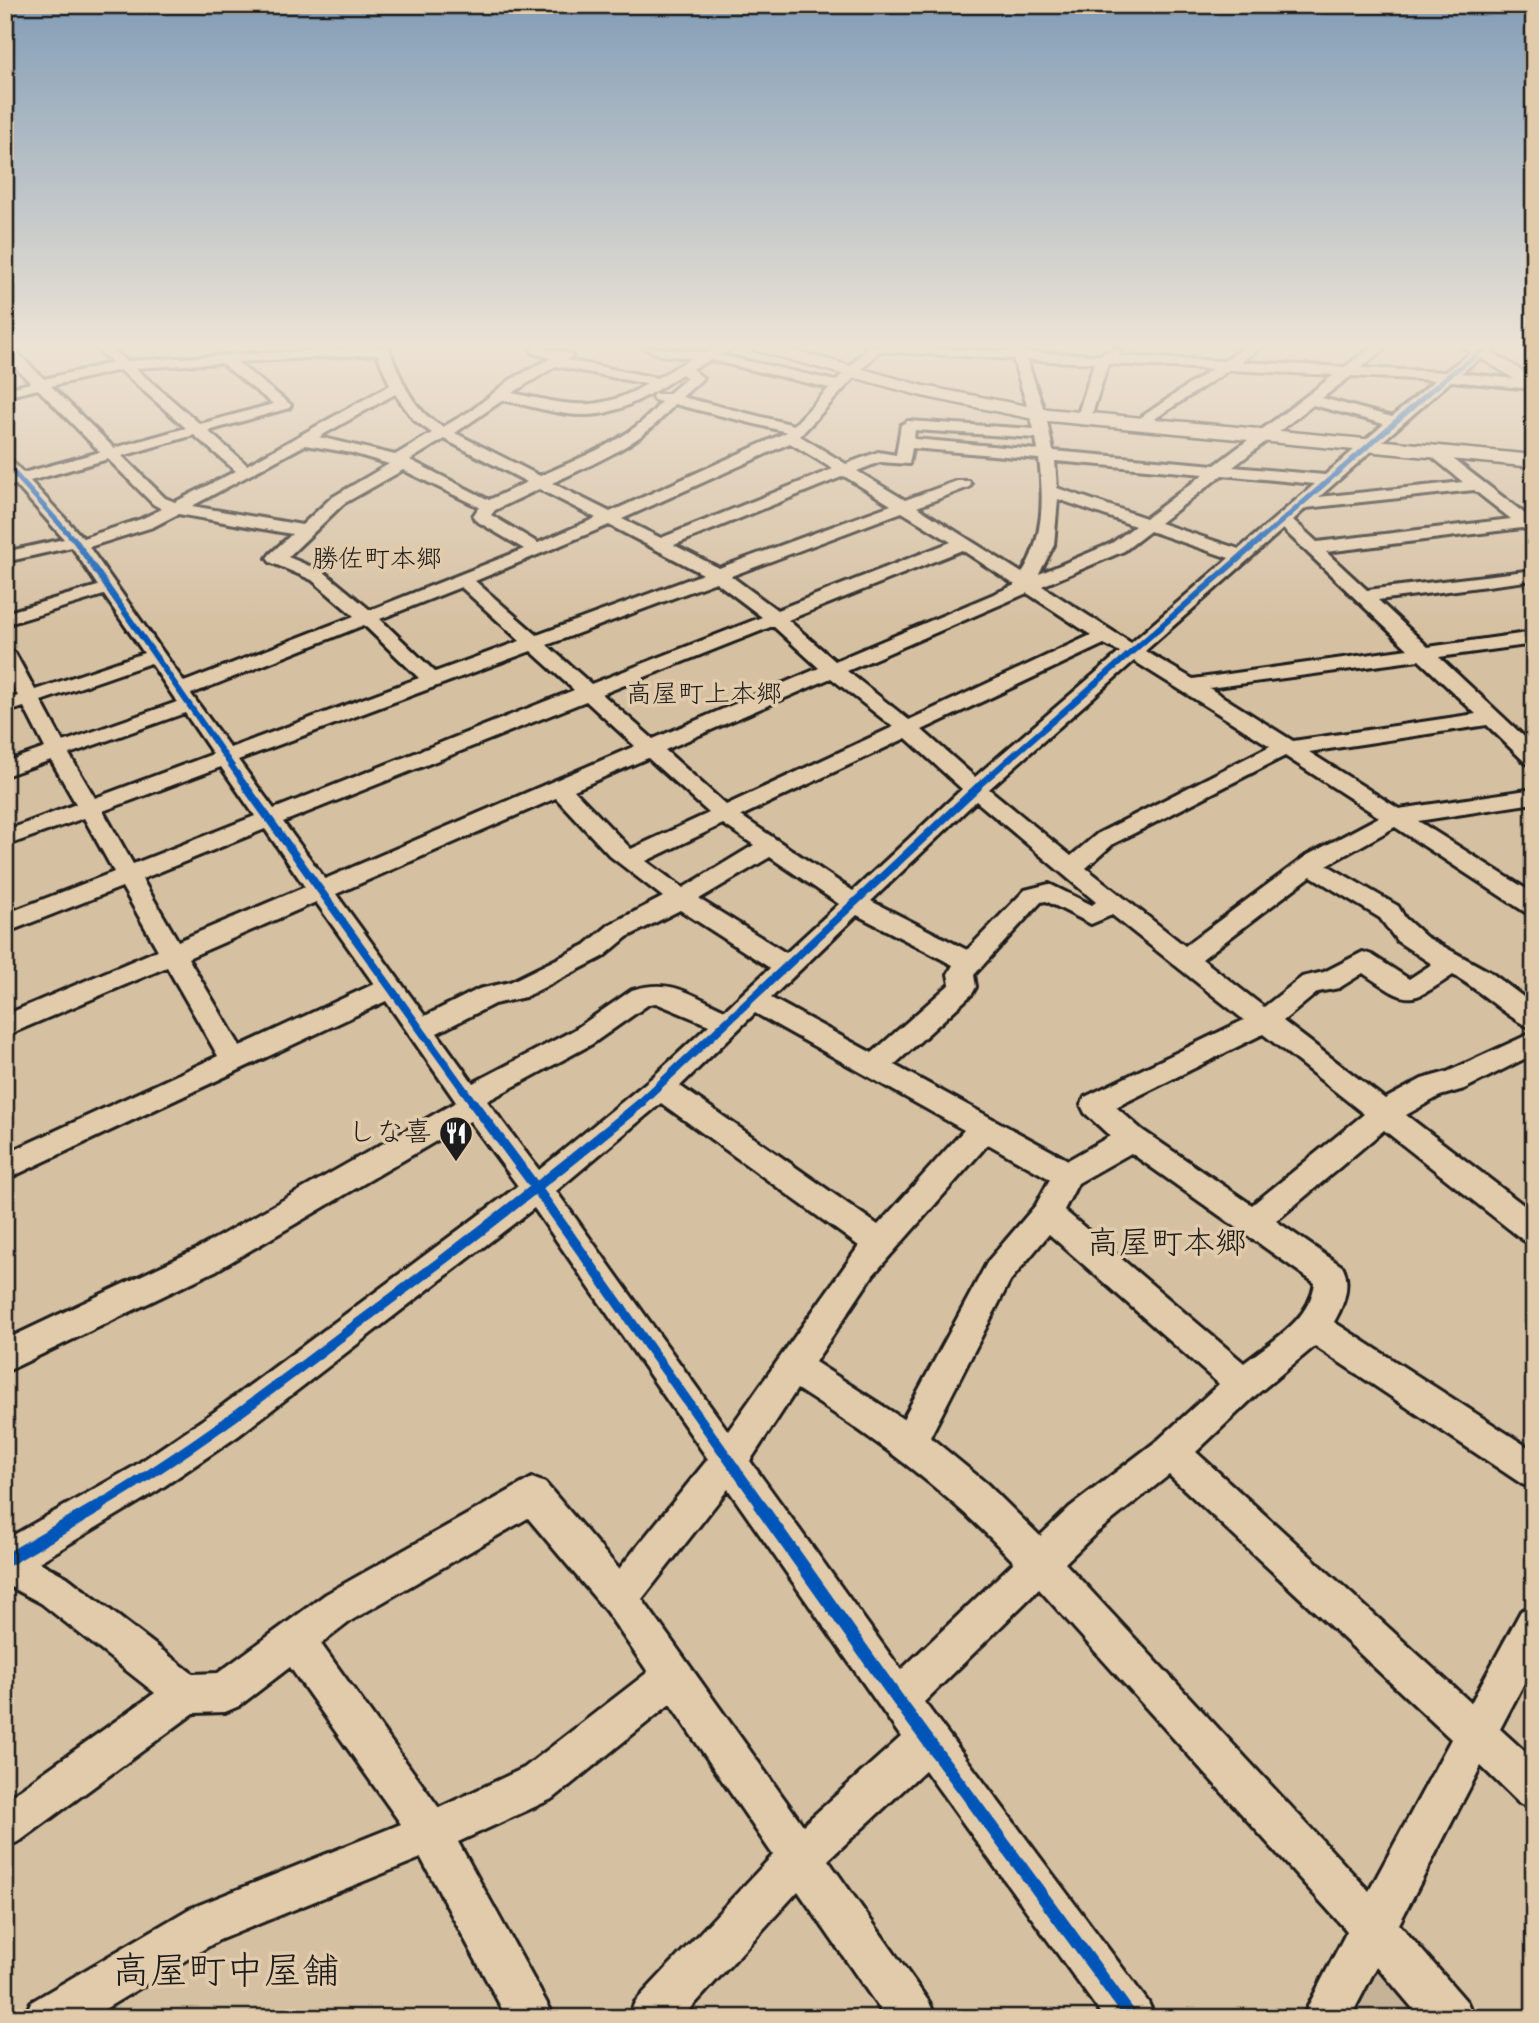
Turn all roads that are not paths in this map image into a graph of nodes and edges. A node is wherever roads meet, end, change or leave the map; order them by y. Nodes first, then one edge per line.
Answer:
1 (98, 440) edge
2 (159, 440) edge
3 (211, 440) edge
4 (303, 440) edge
5 (307, 440) edge
6 (434, 440) edge
7 (454, 440) edge
8 (623, 440) edge
9 (778, 440) edge
10 (804, 440) edge
11 (1044, 440) edge
12 (1258, 440) edge
13 (1299, 440) edge
14 (1375, 440) edge
15 (906, 443) joint
16 (1368, 447) junction
17 (1435, 452) junction
18 (112, 454) junction
19 (1047, 455) junction
20 (401, 461) junction
21 (1534, 461) edge
22 (845, 470) junction
23 (1217, 471) junction
24 (246, 472) junction
25 (10, 476) edge
26 (1328, 480) junction
27 (538, 483) junction
28 (962, 484) dead end
29 (1476, 485) junction
30 (1048, 490) junction
31 (1302, 504) junction
32 (902, 505) junction
33 (489, 506) junction
34 (175, 508) junction
35 (608, 518) junction
36 (1283, 520) junction
37 (1531, 524) edge
38 (1147, 525) junction
39 (307, 531) junction
40 (77, 543) junction
41 (964, 543) junction
42 (662, 544) junction
43 (1313, 548) junction
44 (537, 550) junction
45 (1241, 556) junction
46 (5, 557) edge
47 (717, 574) junction
48 (1534, 575) edge
49 (464, 580) junction
50 (1028, 584) junction
51 (109, 588) junction
52 (1364, 596) junction
53 (366, 616) junction
54 (774, 617) junction
55 (5, 619) edge
56 (1105, 636) junction
57 (1534, 638) edge
58 (535, 644) junction
59 (1132, 651) junction
60 (5, 653) edge
61 (1425, 653) junction
62 (156, 655) junction
63 (833, 670) junction
64 (434, 682) junction
65 (1190, 685) junction
66 (589, 691) junction
67 (30, 698) junction
68 (185, 698) junction
69 (5, 706) edge
70 (1492, 718) junction
71 (907, 728) junction
72 (649, 748) junction
73 (1288, 748) junction
74 (57, 751) junction
75 (225, 757) junction
76 (1534, 758) edge
77 (5, 769) edge
78 (559, 787) junction
79 (975, 789) junction
80 (1534, 796) edge
81 (89, 808) junction
82 (722, 813) junction
83 (1396, 817) junction
84 (270, 819) junction
85 (5, 839) edge
86 (770, 846) junction
87 (630, 859) junction
88 (1310, 865) junction
89 (1071, 869) junction
90 (129, 875) junction
91 (321, 890) junction
92 (681, 899) junction
93 (1529, 899) edge
94 (854, 903) junction
95 (1114, 904) junction
96 (5, 924) edge
97 (172, 954) junction
98 (1184, 959) junction
99 (970, 963) junction
100 (1451, 964) junction
101 (787, 966) junction
102 (390, 988) junction
103 (752, 999) junction
104 (1534, 1019) edge
105 (1264, 1021) junction
106 (728, 1023) junction
107 (5, 1026) edge
108 (420, 1030) junction
109 (1534, 1042) edge
110 (234, 1061) junction
111 (874, 1066) junction
112 (660, 1087) junction
113 (472, 1102) junction
114 (1385, 1114) junction
115 (985, 1127) junction
116 (1132, 1138) junction
117 (5, 1168) edge
118 (1068, 1174) junction
119 (537, 1189) junction
120 (1047, 1214) junction
121 (1253, 1222) junction
122 (1534, 1231) edge
123 (879, 1243) junction
124 (1314, 1327) junction
125 (5, 1357) edge
126 (793, 1367) junction
127 (1244, 1384) junction
128 (909, 1443) junction
129 (1170, 1452) junction
130 (730, 1459) junction
131 (1534, 1472) edge
132 (5, 1562) edge
133 (1038, 1562) junction
134 (619, 1598) junction
135 (1534, 1624) edge
136 (295, 1640) junction
137 (675, 1675) junction
138 (187, 1694) junction
139 (898, 1700) junction
140 (1475, 1733) junction
141 (928, 1740) junction
142 (1534, 1788) edge
143 (5, 1826) edge
144 (431, 1833) junction
145 (802, 1856) junction
146 (1374, 1928) junction
147 (47, 2018) edge
148 (532, 2018) edge
149 (650, 2018) edge
150 (913, 2018) edge
151 (1132, 2018) edge
152 (1325, 2018) edge
153 (1451, 2018) edge

1 - 18 street
2 - 18 street
3 - 24 street
4 - 24 street
5 - 20 street
6 - 20 street
7 - 27 street
8 - 27 street
9 - 35 street
10 - 22 street
11 - 19 street
12 - 23 street
13 - 16 main road
14 - 16 street
15 - 19 street
15 - 22 street
16 - 17 main road
16 - 26 street
17 - 21 main road
17 - 29 street
18 - 25 street
18 - 34 street
19 - 23 street
19 - 30 street
20 - 33 street
20 - 39 street
22 - 32 street
22 - 42 street
23 - 26 street
23 - 38 street
24 - 34 street
25 - 40 street
26 - 31 street
27 - 33 street
27 - 35 street
28 - 32 street
29 - 31 street
29 - 37 street
30 - 38 street
30 - 50 street
31 - 36 street
32 - 41 street
32 - 47 street
33 - 44 street
34 - 39 street
34 - 40 street
35 - 42 street
35 - 44 street
36 - 43 street
36 - 45 street
37 - 43 street
38 - 45 street
38 - 50 street
39 - 53 street
40 - 46 street
40 - 51 street
41 - 50 street
41 - 54 street
42 - 47 street
43 - 52 street
44 - 49 street
45 - 59 street
47 - 54 street
47 - 58 street
48 - 52 street
49 - 53 street
49 - 58 street
50 - 56 street
50 - 63 street
51 - 55 street
51 - 62 street
52 - 61 street
53 - 64 street
53 - 68 street
54 - 63 street
54 - 66 street
56 - 59 street
56 - 71 street
57 - 61 street
58 - 64 street
58 - 66 street
59 - 65 street
59 - 79 street
60 - 67 street
61 - 65 street
61 - 70 street
62 - 67 street
62 - 68 street
63 - 71 street
63 - 72 street
64 - 75 street
65 - 73 street
66 - 72 street
66 - 84 street
67 - 69 street
67 - 74 street
68 - 74 street
68 - 75 street
70 - 73 street
70 - 76 street
71 - 79 street
71 - 82 street
72 - 78 street
72 - 82 street
73 - 83 street
73 - 89 street
74 - 77 street
74 - 81 street
75 - 81 street
75 - 84 street
78 - 87 street
78 - 91 street
79 - 89 street
79 - 94 street
80 - 83 street
81 - 85 street
81 - 90 street
82 - 86 street
82 - 87 street
83 - 88 street
83 - 93 street
84 - 90 street
84 - 91 street
86 - 92 street
86 - 94 street
87 - 92 street
88 - 98 street
88 - 100 street
89 - 95 street
90 - 96 street
90 - 97 street
91 - 97 street
91 - 102 street
92 - 101 street
92 - 108 street
94 - 99 street
94 - 101 street
95 - 98 street
95 - 99 street
97 - 107 street
97 - 110 street
98 - 105 street
99 - 111 street
100 - 104 street
100 - 105 street
101 - 103 street
102 - 108 street
102 - 110 street
103 - 106 street
103 - 111 street
105 - 114 street
105 - 116 street
106 - 112 street
106 - 113 street
108 - 113 street
109 - 114 street
110 - 117 street
111 - 115 street
112 - 119 street
112 - 123 street
113 - 119 street
113 - 125 street
114 - 121 street
114 - 122 street
115 - 118 street
115 - 123 street
116 - 118 street
116 - 121 street
118 - 120 street
119 - 130 street
119 - 132 street
120 - 127 street
120 - 128 street
121 - 124 street
123 - 126 street
124 - 127 street
124 - 131 street
126 - 128 street
126 - 130 street
127 - 129 street
128 - 133 street
129 - 133 street
129 - 140 street
130 - 134 street
130 - 139 street
132 - 138 street
133 - 139 street
133 - 146 street
134 - 136 street
134 - 137 street
135 - 140 street
136 - 138 street
136 - 144 street
137 - 144 street
137 - 145 street
138 - 143 street
139 - 141 street
140 - 142 street
140 - 146 street
141 - 145 street
141 - 151 street
144 - 147 street
144 - 148 street
145 - 149 street
145 - 150 street
146 - 152 street
146 - 153 street

